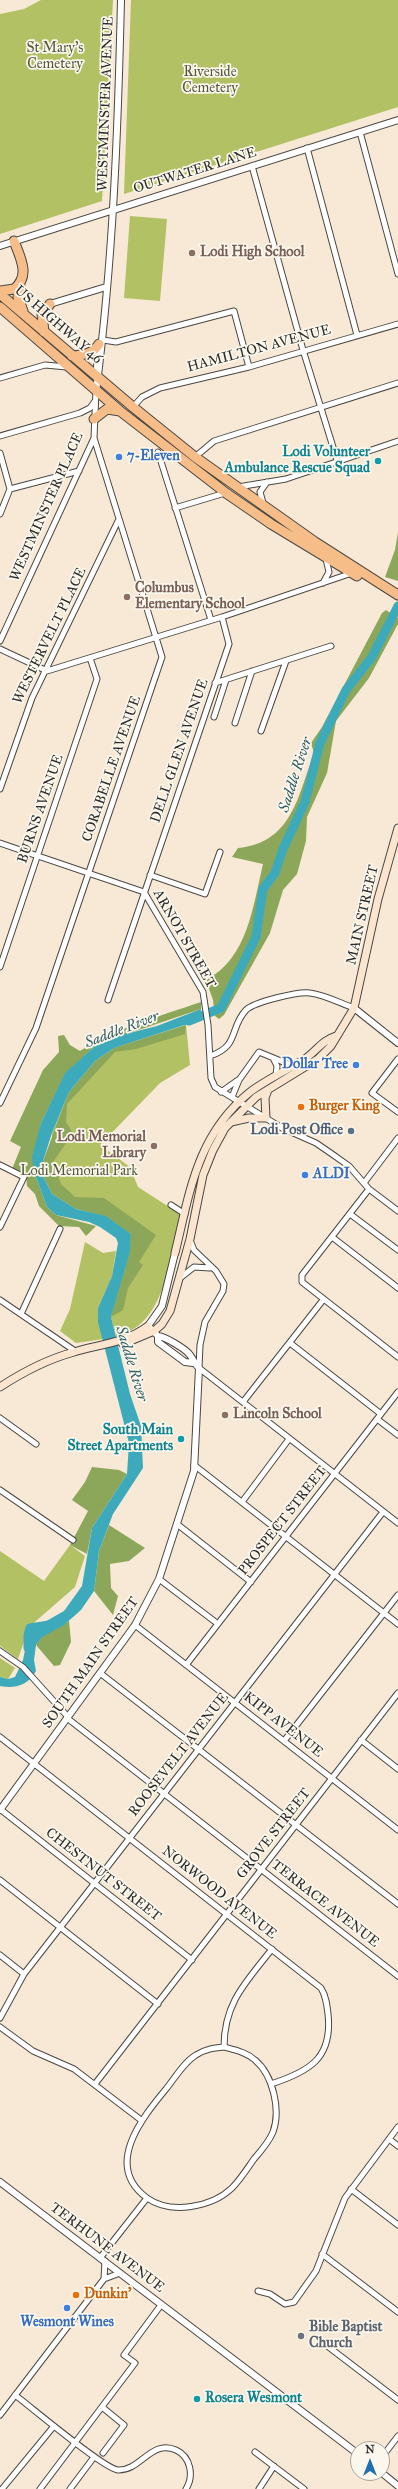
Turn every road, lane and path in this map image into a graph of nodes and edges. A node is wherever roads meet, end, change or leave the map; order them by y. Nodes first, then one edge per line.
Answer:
1 (122, 0) edge
2 (398, 120) edge
3 (360, 132) junction
4 (307, 148) junction
5 (252, 166) junction
6 (114, 209) junction
7 (14, 241) junction
8 (0, 246) edge
9 (398, 274) edge
10 (21, 281) junction
11 (106, 287) junction
12 (0, 293) edge
13 (50, 304) joint
14 (0, 307) edge
15 (25, 314) junction
16 (398, 324) edge
17 (45, 333) junction
18 (357, 335) junction
19 (101, 342) junction
20 (303, 350) junction
21 (72, 356) junction
22 (248, 367) junction
23 (68, 368) junction
24 (0, 378) edge
25 (98, 378) junction
26 (398, 383) edge
27 (96, 390) junction
28 (95, 400) junction
29 (133, 407) junction
30 (321, 407) junction
31 (120, 411) junction
32 (94, 420) junction
33 (0, 436) edge
34 (94, 438) junction
35 (398, 441) edge
36 (158, 452) dead end
37 (0, 453) edge
38 (196, 457) junction
39 (337, 460) junction
40 (79, 471) junction
41 (270, 480) junction
42 (237, 487) junction
43 (10, 489) junction
44 (226, 493) junction
45 (266, 507) junction
46 (175, 508) junction
47 (0, 514) edge
48 (119, 519) junction
49 (326, 558) junction
50 (352, 573) junction
51 (322, 583) junction
52 (384, 590) junction
53 (398, 595) edge
54 (398, 601) edge
55 (222, 617) junction
56 (211, 620) junction
57 (157, 637) junction
58 (0, 641) edge
59 (331, 646) dead end
60 (0, 649) edge
61 (90, 658) junction
62 (286, 661) junction
63 (47, 671) junction
64 (252, 672) junction
65 (226, 680) junction
66 (215, 683) junction
67 (214, 717) dead end
68 (235, 723) dead end
69 (261, 731) dead end
70 (0, 789) edge
71 (398, 828) edge
72 (0, 843) edge
73 (220, 852) dead end
74 (38, 855) junction
75 (89, 873) junction
76 (150, 876) junction
77 (144, 892) junction
78 (0, 967) edge
79 (108, 1000) dead end
80 (354, 1008) junction
81 (336, 1036) junction
82 (398, 1043) edge
83 (210, 1056) junction
84 (398, 1059) edge
85 (274, 1060) junction
86 (293, 1066) junction
87 (276, 1076) junction
88 (239, 1080) junction
89 (268, 1090) junction
90 (221, 1092) junction
91 (232, 1097) junction
92 (240, 1101) junction
93 (0, 1103) edge
94 (246, 1106) junction
95 (398, 1112) edge
96 (266, 1118) junction
97 (231, 1122) junction
98 (398, 1138) edge
99 (0, 1165) edge
100 (364, 1184) junction
101 (369, 1189) junction
102 (171, 1205) dead end
103 (398, 1211) edge
104 (184, 1214) junction
105 (350, 1214) junction
106 (0, 1226) edge
107 (60, 1229) dead end
108 (332, 1238) junction
109 (190, 1239) junction
110 (398, 1250) edge
111 (175, 1253) joint
112 (211, 1268) junction
113 (180, 1278) junction
114 (398, 1288) edge
115 (0, 1300) edge
116 (323, 1300) junction
117 (21, 1314) junction
118 (148, 1326) junction
119 (156, 1334) junction
120 (121, 1343) junction
121 (290, 1343) junction
122 (75, 1351) junction
123 (398, 1357) edge
124 (199, 1368) junction
125 (0, 1387) edge
126 (398, 1392) edge
127 (244, 1402) junction
128 (379, 1416) junction
129 (0, 1418) edge
130 (398, 1435) edge
131 (289, 1439) junction
132 (36, 1444) dead end
133 (194, 1465) junction
134 (335, 1474) junction
135 (0, 1490) edge
136 (242, 1502) junction
137 (383, 1512) junction
138 (398, 1523) edge
139 (177, 1524) junction
140 (286, 1537) junction
141 (73, 1540) dead end
142 (334, 1575) junction
143 (159, 1579) junction
144 (251, 1582) junction
145 (398, 1594) edge
146 (384, 1614) junction
147 (218, 1624) junction
148 (398, 1624) edge
149 (135, 1625) junction
150 (0, 1651) edge
151 (186, 1665) junction
152 (100, 1673) junction
153 (397, 1694) edge
154 (235, 1703) junction
155 (68, 1717) junction
156 (0, 1737) edge
157 (361, 1740) junction
158 (284, 1741) junction
159 (198, 1750) junction
160 (34, 1764) junction
161 (398, 1769) edge
162 (332, 1778) junction
163 (164, 1794) junction
164 (0, 1810) edge
165 (296, 1825) junction
166 (398, 1830) edge
167 (130, 1838) junction
168 (261, 1870) junction
169 (0, 1880) edge
170 (95, 1883) junction
171 (398, 1904) edge
172 (227, 1914) junction
173 (61, 1927) junction
174 (272, 1949) junction
175 (0, 1955) edge
176 (192, 1960) junction
177 (24, 1974) junction
178 (398, 1976) edge
179 (158, 2004) junction
180 (0, 2018) edge
181 (0, 2027) edge
182 (224, 2047) junction
183 (95, 2084) junction
184 (271, 2084) junction
185 (141, 2120) junction
186 (398, 2127) edge
187 (389, 2139) junction
188 (398, 2146) edge
189 (0, 2182) edge
190 (351, 2189) junction
191 (147, 2198) junction
192 (398, 2225) edge
193 (322, 2254) junction
194 (102, 2260) junction
195 (120, 2273) junction
196 (104, 2279) junction
197 (258, 2291) dead end
198 (161, 2305) junction
199 (398, 2312) edge
200 (326, 2345) dead end
201 (15, 2395) junction
202 (398, 2400) edge
203 (102, 2408) junction
204 (0, 2415) edge
205 (54, 2426) junction
206 (398, 2436) edge
207 (75, 2442) junction
208 (390, 2446) edge
209 (350, 2448) edge
210 (255, 2452) dead end
211 (103, 2453) dead end
212 (94, 2457) junction
213 (274, 2466) junction
214 (390, 2480) edge
215 (398, 2486) edge
216 (2, 2489) edge
217 (40, 2489) edge
218 (70, 2489) edge
219 (186, 2489) edge
220 (259, 2489) edge
221 (304, 2489) edge

1 - 6 street, WESTMINSTER AVENUE
2 - 3 street, OUTWATER LANE
3 - 4 street, OUTWATER LANE
3 - 9 street
4 - 5 street, OUTWATER LANE
4 - 18 street
5 - 6 street, OUTWATER LANE
5 - 20 street
6 - 7 street, OUTWATER LANE
6 - 11 street, WESTMINSTER PLACE
7 - 8 street, OUTWATER LANE
7 - 10 highway
10 - 12 highway
10 - 15 highway
11 - 13 street
11 - 19 street, WESTMINSTER PLACE
12 - 15 highway, US HIGHWAY 46
13 - 17 highway
14 - 23 highway, US HIGHWAY 46
15 - 17 highway, US HIGHWAY 46
16 - 18 street, HAMILTON AVENUE
17 - 21 highway, US HIGHWAY 46
18 - 20 street, HAMILTON AVENUE
19 - 21 highway
19 - 22 street
19 - 25 street, WESTMINSTER PLACE
20 - 22 street, HAMILTON AVENUE
20 - 30 street
21 - 25 highway, US HIGHWAY 46
22 - 29 street, HAMILTON AVENUE
23 - 24 street
23 - 27 highway, US HIGHWAY 46
25 - 27 street, WESTMINSTER PLACE
25 - 29 highway, US HIGHWAY 46
26 - 30 street
27 - 28 street, WESTMINSTER PLACE
27 - 31 highway, US HIGHWAY 46
28 - 32 street, WESTMINSTER PLACE
28 - 33 street
29 - 38 highway, US HIGHWAY 46
30 - 38 street
30 - 39 street
31 - 32 highway
31 - 44 highway, US HIGHWAY 46
32 - 34 street, WESTMINSTER PLACE
34 - 40 street, WESTMINSTER PLACE
34 - 48 street, CORABELLE AVENUE
35 - 39 street
36 - 46 street
37 - 43 street
38 - 42 highway, US HIGHWAY 46
39 - 41 street
40 - 43 street
40 - 58 street, WESTMINSTER PLACE
41 - 42 street
41 - 45 street
42 - 45 highway, US HIGHWAY 46
43 - 47 street
44 - 46 street
44 - 49 highway, US HIGHWAY 46
45 - 52 highway, US HIGHWAY 46
46 - 56 street
48 - 57 street, CORABELLE AVENUE
48 - 63 street, WESTERVELT PLACE
49 - 50 highway, US HIGHWAY 46
49 - 51 street
50 - 51 street
50 - 52 highway, US HIGHWAY 46
51 - 55 street
52 - 53 highway
52 - 54 highway
55 - 56 street
55 - 66 street, DELL GLEN AVENUE
56 - 57 street
57 - 61 street
57 - 75 street, CORABELLE AVENUE
59 - 62 street
60 - 63 street
61 - 63 street
61 - 74 street, BURNS AVENUE
62 - 64 street
62 - 69 street
63 - 70 street, WESTERVELT PLACE
64 - 65 street
64 - 68 street
65 - 66 street
65 - 67 street
66 - 76 street, DELL GLEN AVENUE
71 - 80 main road, MAIN STREET
72 - 74 street, ARNOT STREET
73 - 76 street
74 - 75 street, ARNOT STREET
74 - 78 street, BURNS AVENUE
75 - 77 street, ARNOT STREET
75 - 93 street, CORABELLE AVENUE
76 - 77 street, DELL GLEN AVENUE
77 - 79 street, DELL GLEN AVENUE
77 - 83 street, ARNOT STREET
80 - 81 main road
80 - 82 street
80 - 83 street
81 - 86 main road
81 - 89 main road
83 - 90 street, ARNOT STREET
84 - 95 street
85 - 86 street
85 - 87 street
85 - 88 street
86 - 87 main road
87 - 92 main road
88 - 90 street
88 - 91 street
89 - 94 main road
89 - 96 main road
90 - 91 street
91 - 92 street
92 - 94 street
92 - 104 main road
94 - 96 street
94 - 97 main road
96 - 97 main road
96 - 100 street
97 - 109 main road
98 - 100 street
99 - 106 street
100 - 101 street
101 - 103 street
101 - 105 street
102 - 104 street
104 - 111 main road
105 - 108 street
105 - 110 street
107 - 117 street
108 - 114 street
108 - 116 street
109 - 112 street, SOUTH MAIN STREET
109 - 113 main road
111 - 118 street
112 - 113 street
112 - 124 street, SOUTH MAIN STREET
113 - 119 main road
115 - 117 street
116 - 121 street
116 - 123 street
117 - 122 street
118 - 119 street
118 - 120 main road
119 - 120 main road
119 - 124 street
120 - 122 main road
121 - 127 street
121 - 128 street
122 - 125 main road
124 - 127 street
124 - 133 street, SOUTH MAIN STREET
126 - 128 street, PROSPECT STREET
127 - 131 street
128 - 130 street
128 - 134 street, PROSPECT STREET
129 - 132 street
131 - 134 street
131 - 136 street
133 - 136 street
133 - 139 street, SOUTH MAIN STREET
134 - 137 street
134 - 140 street, PROSPECT STREET
135 - 141 street
136 - 140 street
137 - 138 street
137 - 142 street, ROOSEVELT AVENUE
139 - 143 street, SOUTH MAIN STREET
139 - 144 street
140 - 142 street
140 - 144 street, PROSPECT STREET
142 - 146 street
142 - 154 street, ROOSEVELT AVENUE
143 - 147 street
143 - 149 street, SOUTH MAIN STREET
144 - 147 street, PROSPECT STREET
145 - 146 street
146 - 148 street
146 - 158 street
147 - 151 street, PROSPECT STREET
149 - 151 street, KIPP AVENUE
149 - 152 street, SOUTH MAIN STREET
150 - 155 street, TERRACE AVENUE
151 - 154 street, KIPP AVENUE
152 - 155 street, SOUTH MAIN STREET
152 - 159 street
153 - 157 street, GROVE STREET
154 - 158 street, KIPP AVENUE
154 - 159 street, ROOSEVELT AVENUE
155 - 160 street, SOUTH MAIN STREET
155 - 163 street, TERRACE AVENUE
156 - 160 street, NORWOOD AVENUE
157 - 161 street
157 - 162 street, GROVE STREET
158 - 162 street, KIPP AVENUE
159 - 163 street, ROOSEVELT AVENUE
159 - 165 street
160 - 164 street, SOUTH MAIN STREET
160 - 167 street, NORWOOD AVENUE
162 - 165 street, GROVE STREET
162 - 166 street, KIPP AVENUE
163 - 167 street, ROOSEVELT AVENUE
163 - 168 street, TERRACE AVENUE
164 - 170 street, CHESTNUT STREET
165 - 168 street, GROVE STREET
165 - 171 street
167 - 170 street, ROOSEVELT AVENUE
167 - 172 street, NORWOOD AVENUE
168 - 172 street, GROVE STREET
168 - 178 street, TERRACE AVENUE
169 - 173 street
170 - 173 street, ROOSEVELT AVENUE
170 - 176 street, CHESTNUT STREET
172 - 174 street, NORWOOD AVENUE
172 - 176 street, GROVE STREET
173 - 177 street, ROOSEVELT AVENUE
173 - 179 street
174 - 182 street
174 - 184 street, NORWOOD AVENUE
175 - 177 street
176 - 179 street, GROVE STREET
177 - 180 street, ROOSEVELT AVENUE
179 - 183 street, GROVE STREET
181 - 183 street
182 - 184 street
182 - 185 street
183 - 185 street
184 - 191 street
185 - 191 street
186 - 187 street
187 - 188 street
187 - 190 street
189 - 194 street, TERHUNE AVENUE
190 - 192 street
190 - 193 street
191 - 194 street
193 - 197 street
193 - 199 street
194 - 195 street, TERHUNE AVENUE
194 - 196 street
195 - 196 street
195 - 198 street, TERHUNE AVENUE
196 - 201 street
198 - 203 street
198 - 209 street, TERHUNE AVENUE
200 - 202 street
201 - 204 street
201 - 205 street
203 - 207 street
203 - 211 street
205 - 207 street
205 - 216 street
206 - 208 street
207 - 212 street
207 - 217 street
210 - 213 street
212 - 218 street
212 - 219 street
213 - 220 street
213 - 221 street
214 - 215 street

